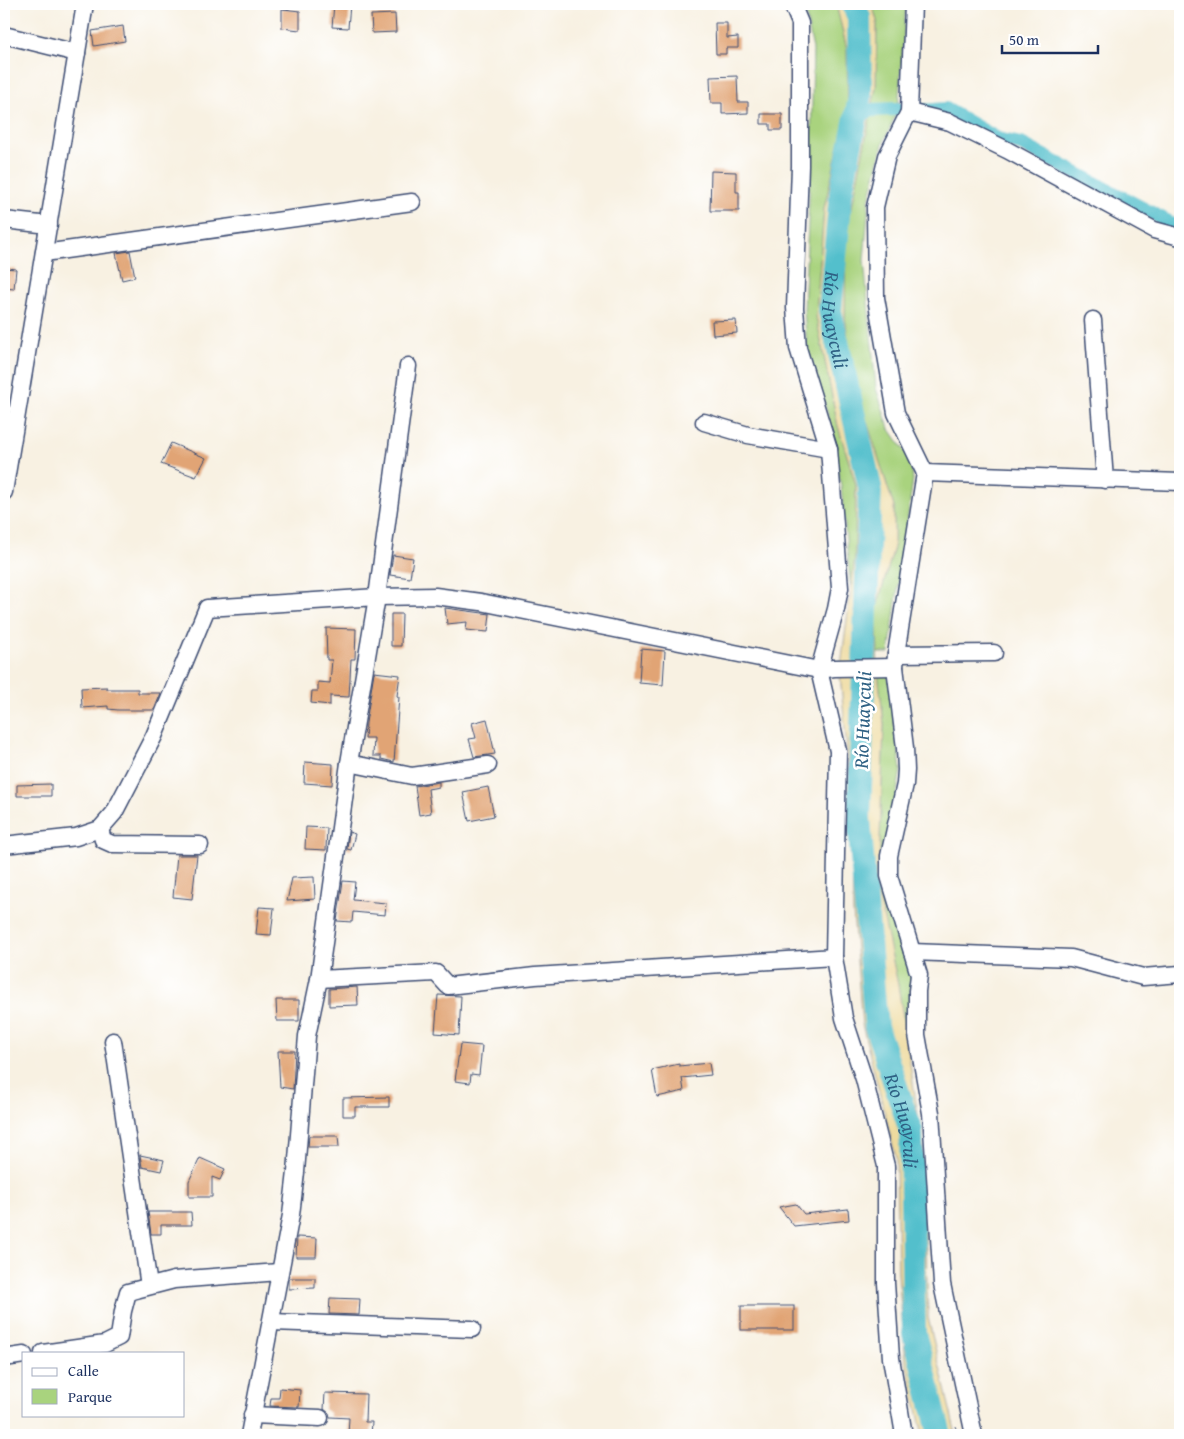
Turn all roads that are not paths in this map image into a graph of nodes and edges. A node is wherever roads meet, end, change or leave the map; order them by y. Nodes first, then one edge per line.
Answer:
1 (85, 4) edge
2 (792, 4) edge
3 (913, 4) edge
4 (4, 35) edge
5 (77, 53) junction
6 (909, 112) junction
7 (412, 202) dead end
8 (4, 220) edge
9 (49, 225) junction
10 (1180, 237) edge
11 (44, 253) junction
12 (1093, 320) dead end
13 (408, 366) dead end
14 (704, 422) dead end
15 (9, 426) edge
16 (829, 449) junction
17 (925, 473) junction
18 (1105, 480) junction
19 (1180, 482) edge
20 (4, 492) edge
21 (377, 597) junction
22 (994, 653) dead end
23 (891, 663) junction
24 (826, 669) junction
25 (349, 763) junction
26 (488, 765) dead end
27 (100, 829) junction
28 (4, 845) edge
29 (200, 846) dead end
30 (912, 952) junction
31 (834, 958) junction
32 (1180, 974) edge
33 (319, 980) junction
34 (113, 1041) dead end
35 (279, 1272) junction
36 (148, 1286) junction
37 (271, 1322) junction
38 (472, 1329) dead end
39 (50, 1352) edge
40 (22, 1355) edge
41 (4, 1358) edge
42 (252, 1415) junction
43 (320, 1418) dead end
44 (249, 1435) edge
45 (904, 1435) edge
46 (974, 1435) edge

1 - 5 street
2 - 16 street
3 - 6 street
4 - 5 street
5 - 9 street
6 - 10 street
6 - 17 street
7 - 11 street
8 - 9 street
9 - 11 street
11 - 15 street
12 - 18 street
13 - 21 street
14 - 16 street
15 - 20 street
16 - 24 street
17 - 18 street
17 - 23 street
18 - 19 street
21 - 24 street
21 - 25 street
21 - 27 street
22 - 23 street
23 - 24 street
23 - 30 street
24 - 31 street
25 - 26 street
25 - 33 street
27 - 28 street
27 - 29 street
30 - 32 street
30 - 46 street
31 - 33 street
31 - 45 street
33 - 35 street
34 - 36 street
35 - 36 street
35 - 37 street
36 - 39 street
37 - 38 street
37 - 42 street
40 - 41 street
42 - 43 street
42 - 44 street

